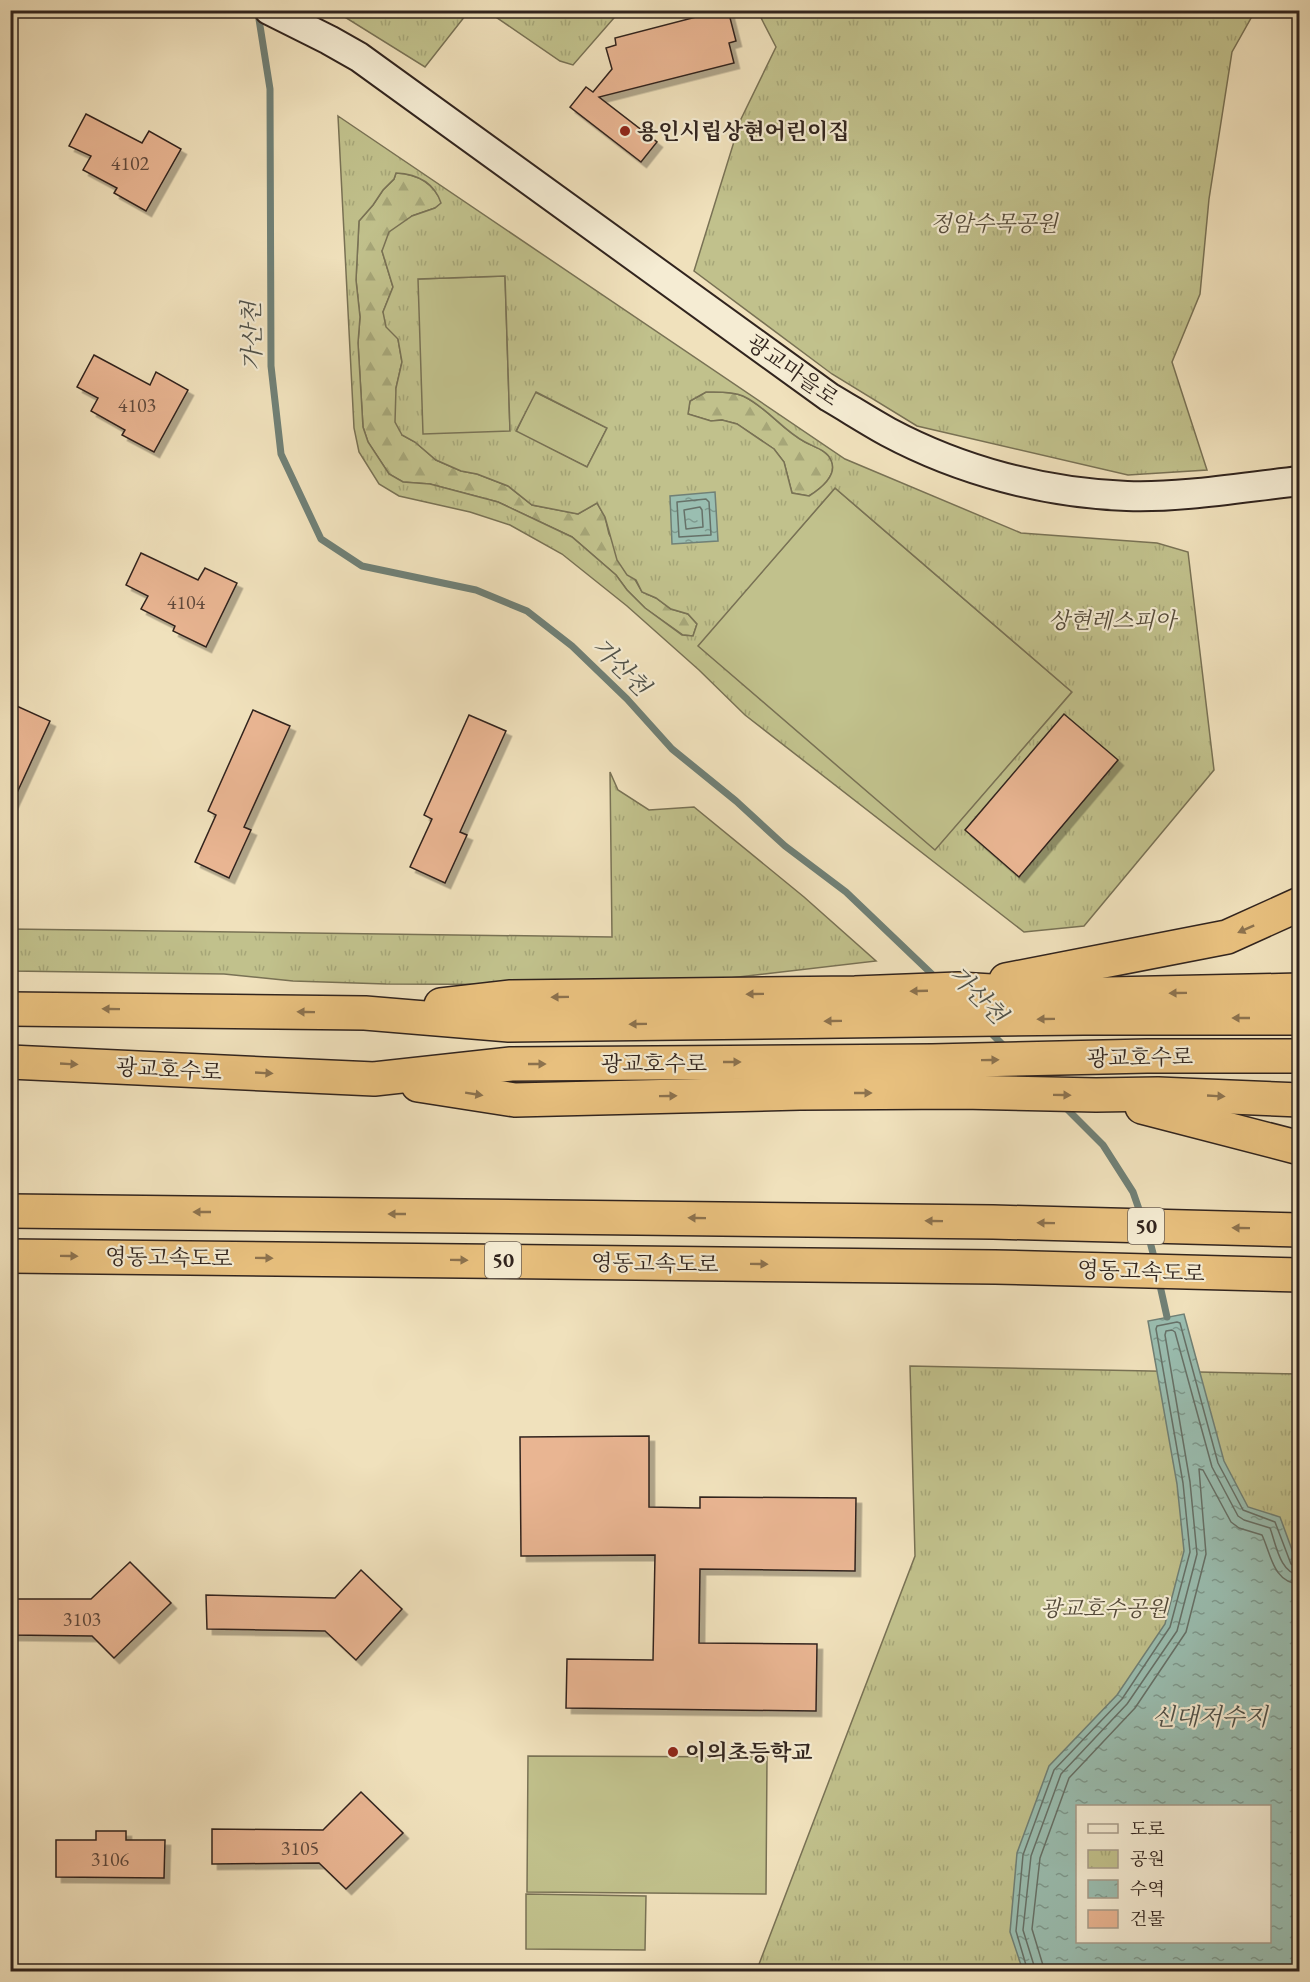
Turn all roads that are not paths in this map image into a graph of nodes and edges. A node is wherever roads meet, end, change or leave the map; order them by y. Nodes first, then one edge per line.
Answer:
1 (269, 10) edge
2 (1299, 481) edge
3 (1299, 904) edge
4 (1055, 984) junction
5 (1299, 990) edge
6 (10, 1009) edge
7 (364, 1012) junction
8 (1299, 1018) edge
9 (1299, 1056) edge
10 (10, 1062) edge
11 (374, 1079) junction
12 (1299, 1100) edge
13 (1161, 1103) junction
14 (1299, 1148) edge
15 (10, 1211) edge
16 (1299, 1230) edge
17 (10, 1256) edge
18 (1299, 1275) edge

1 - 2 street, 광교마을로
3 -> 4 highway
5 -> 4 highway
4 -> 7 highway
7 -> 6 highway, 광교호수로
8 -> 7 highway, 광교호수로
11 -> 9 highway, 광교호수로
10 -> 11 highway, 광교호수로
11 -> 13 highway
13 -> 12 highway
13 - 14 highway
16 -> 15 highway, 영동고속도로 / 50
17 -> 18 highway, 영동고속도로 / 50

